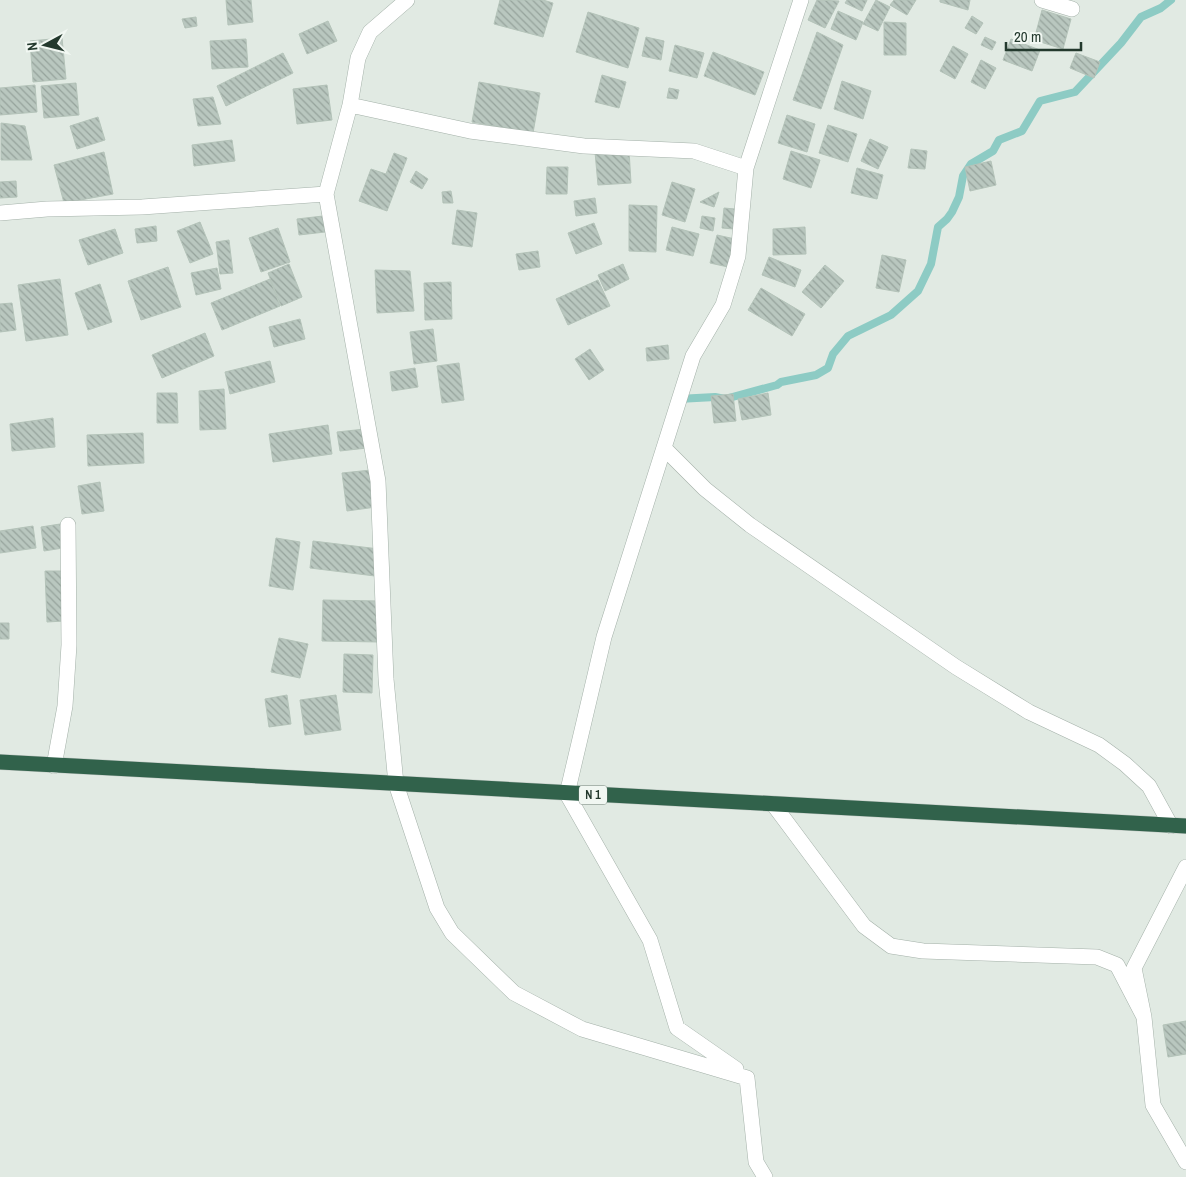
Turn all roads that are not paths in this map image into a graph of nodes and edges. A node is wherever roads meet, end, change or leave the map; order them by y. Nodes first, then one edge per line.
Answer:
1 (407, 0) edge
2 (801, 0) edge
3 (1042, 0) edge
4 (1072, 9) dead end
5 (350, 104) junction
6 (746, 168) junction
7 (326, 194) junction
8 (0, 213) edge
9 (664, 448) junction
10 (68, 525) dead end
11 (0, 762) edge
12 (54, 766) junction
13 (396, 784) junction
14 (567, 794) junction
15 (773, 804) junction
16 (1179, 826) edge
17 (1186, 867) edge
18 (1144, 1018) junction
19 (747, 1078) junction
20 (1186, 1162) edge
21 (765, 1177) edge

1 - 5 street
2 - 6 street
3 - 4 street
5 - 6 street
5 - 7 street
6 - 9 street
7 - 8 street
7 - 13 street
9 - 14 street
9 - 16 street
10 - 12 street
11 - 12 highway, N 1
12 - 13 highway, N 1
13 - 14 highway, N 1
13 - 19 street
14 - 15 highway, N 1
14 - 19 street
15 - 16 highway, N 1
15 - 18 street
17 - 18 street
18 - 20 street
19 - 21 street

